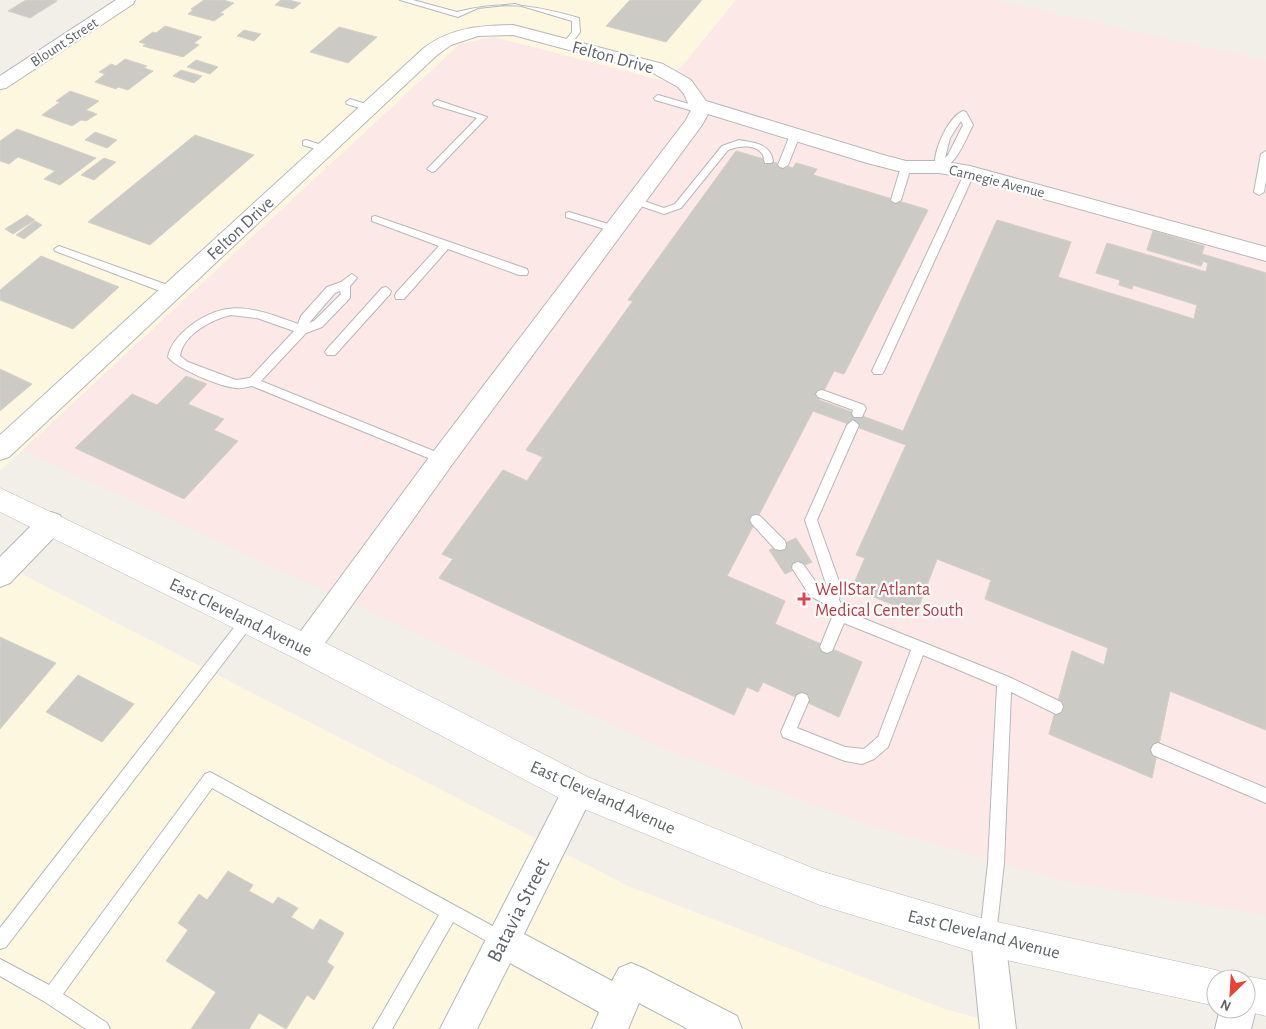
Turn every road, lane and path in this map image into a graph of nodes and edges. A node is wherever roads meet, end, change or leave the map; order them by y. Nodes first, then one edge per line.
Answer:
1 (128, 0) edge
2 (404, 0) edge
3 (463, 24) junction
4 (0, 84) edge
5 (658, 98) dead end
6 (437, 103) dead end
7 (699, 108) junction
8 (795, 135) junction
9 (1266, 154) edge
10 (768, 161) dead end
11 (783, 165) dead end
12 (906, 166) junction
13 (939, 168) junction
14 (432, 169) dead end
15 (970, 172) junction
16 (1259, 192) dead end
17 (896, 200) dead end
18 (635, 201) junction
19 (569, 215) dead end
20 (375, 219) dead end
21 (614, 229) junction
22 (446, 244) junction
23 (59, 249) dead end
24 (1266, 254) edge
25 (523, 272) dead end
26 (348, 281) dead end
27 (172, 291) junction
28 (386, 291) dead end
29 (400, 296) dead end
30 (302, 330) junction
31 (331, 352) dead end
32 (878, 371) dead end
33 (253, 382) junction
34 (822, 394) dead end
35 (0, 450) edge
36 (442, 459) junction
37 (0, 499) edge
38 (756, 520) dead end
39 (51, 523) junction
40 (780, 545) dead end
41 (798, 568) dead end
42 (0, 575) edge
43 (832, 601) junction
44 (840, 615) junction
45 (248, 620) junction
46 (826, 647) dead end
47 (919, 647) junction
48 (305, 648) junction
49 (1004, 682) junction
50 (802, 700) dead end
51 (1056, 707) dead end
52 (1158, 750) dead end
53 (579, 790) junction
54 (1266, 796) edge
55 (450, 912) junction
56 (988, 938) junction
57 (0, 941) edge
58 (502, 941) junction
59 (0, 967) edge
60 (1206, 986) edge
61 (51, 996) junction
62 (615, 1017) edge
63 (101, 1029) edge
64 (382, 1029) edge
65 (458, 1029) edge
66 (724, 1029) edge
67 (998, 1029) edge

1 - 4 street, Blount Street
2 - 3 lane
3 - 7 street, Felton Drive
3 - 27 street, Felton Drive
5 - 7 lane
6 - 14 lane
7 - 8 street, Carnegie Avenue
7 - 18 street
8 - 11 lane
8 - 12 street, Carnegie Avenue
9 - 16 lane
10 - 18 lane
12 - 13 street, Carnegie Avenue
12 - 17 lane
13 - 13 lane
13 - 15 street, Carnegie Avenue
15 - 24 street, Carnegie Avenue
15 - 32 lane
18 - 21 street
19 - 21 lane
20 - 22 lane
21 - 36 street
22 - 25 lane
22 - 29 lane
23 - 27 lane
26 - 30 lane
27 - 35 street, Felton Drive
28 - 31 lane
30 - 33 lane
30 - 33 lane
33 - 36 lane
34 - 43 lane
36 - 48 street
37 - 39 main road, East Cleveland Avenue
38 - 40 lane
39 - 42 street
39 - 45 main road, East Cleveland Avenue
41 - 43 lane
43 - 44 lane
44 - 46 lane
44 - 47 lane
45 - 48 main road, East Cleveland Avenue
45 - 57 lane
47 - 49 lane
47 - 50 lane
48 - 53 main road, East Cleveland Avenue
49 - 51 lane
49 - 56 lane
52 - 54 lane
53 - 56 main road, East Cleveland Avenue
53 - 58 street, Batavia Street
55 - 58 lane
55 - 61 lane
55 - 64 lane
56 - 60 main road, East Cleveland Avenue
56 - 67 street
58 - 62 street
58 - 65 street, Batavia Street
59 - 61 lane
61 - 63 lane
62 - 66 street

